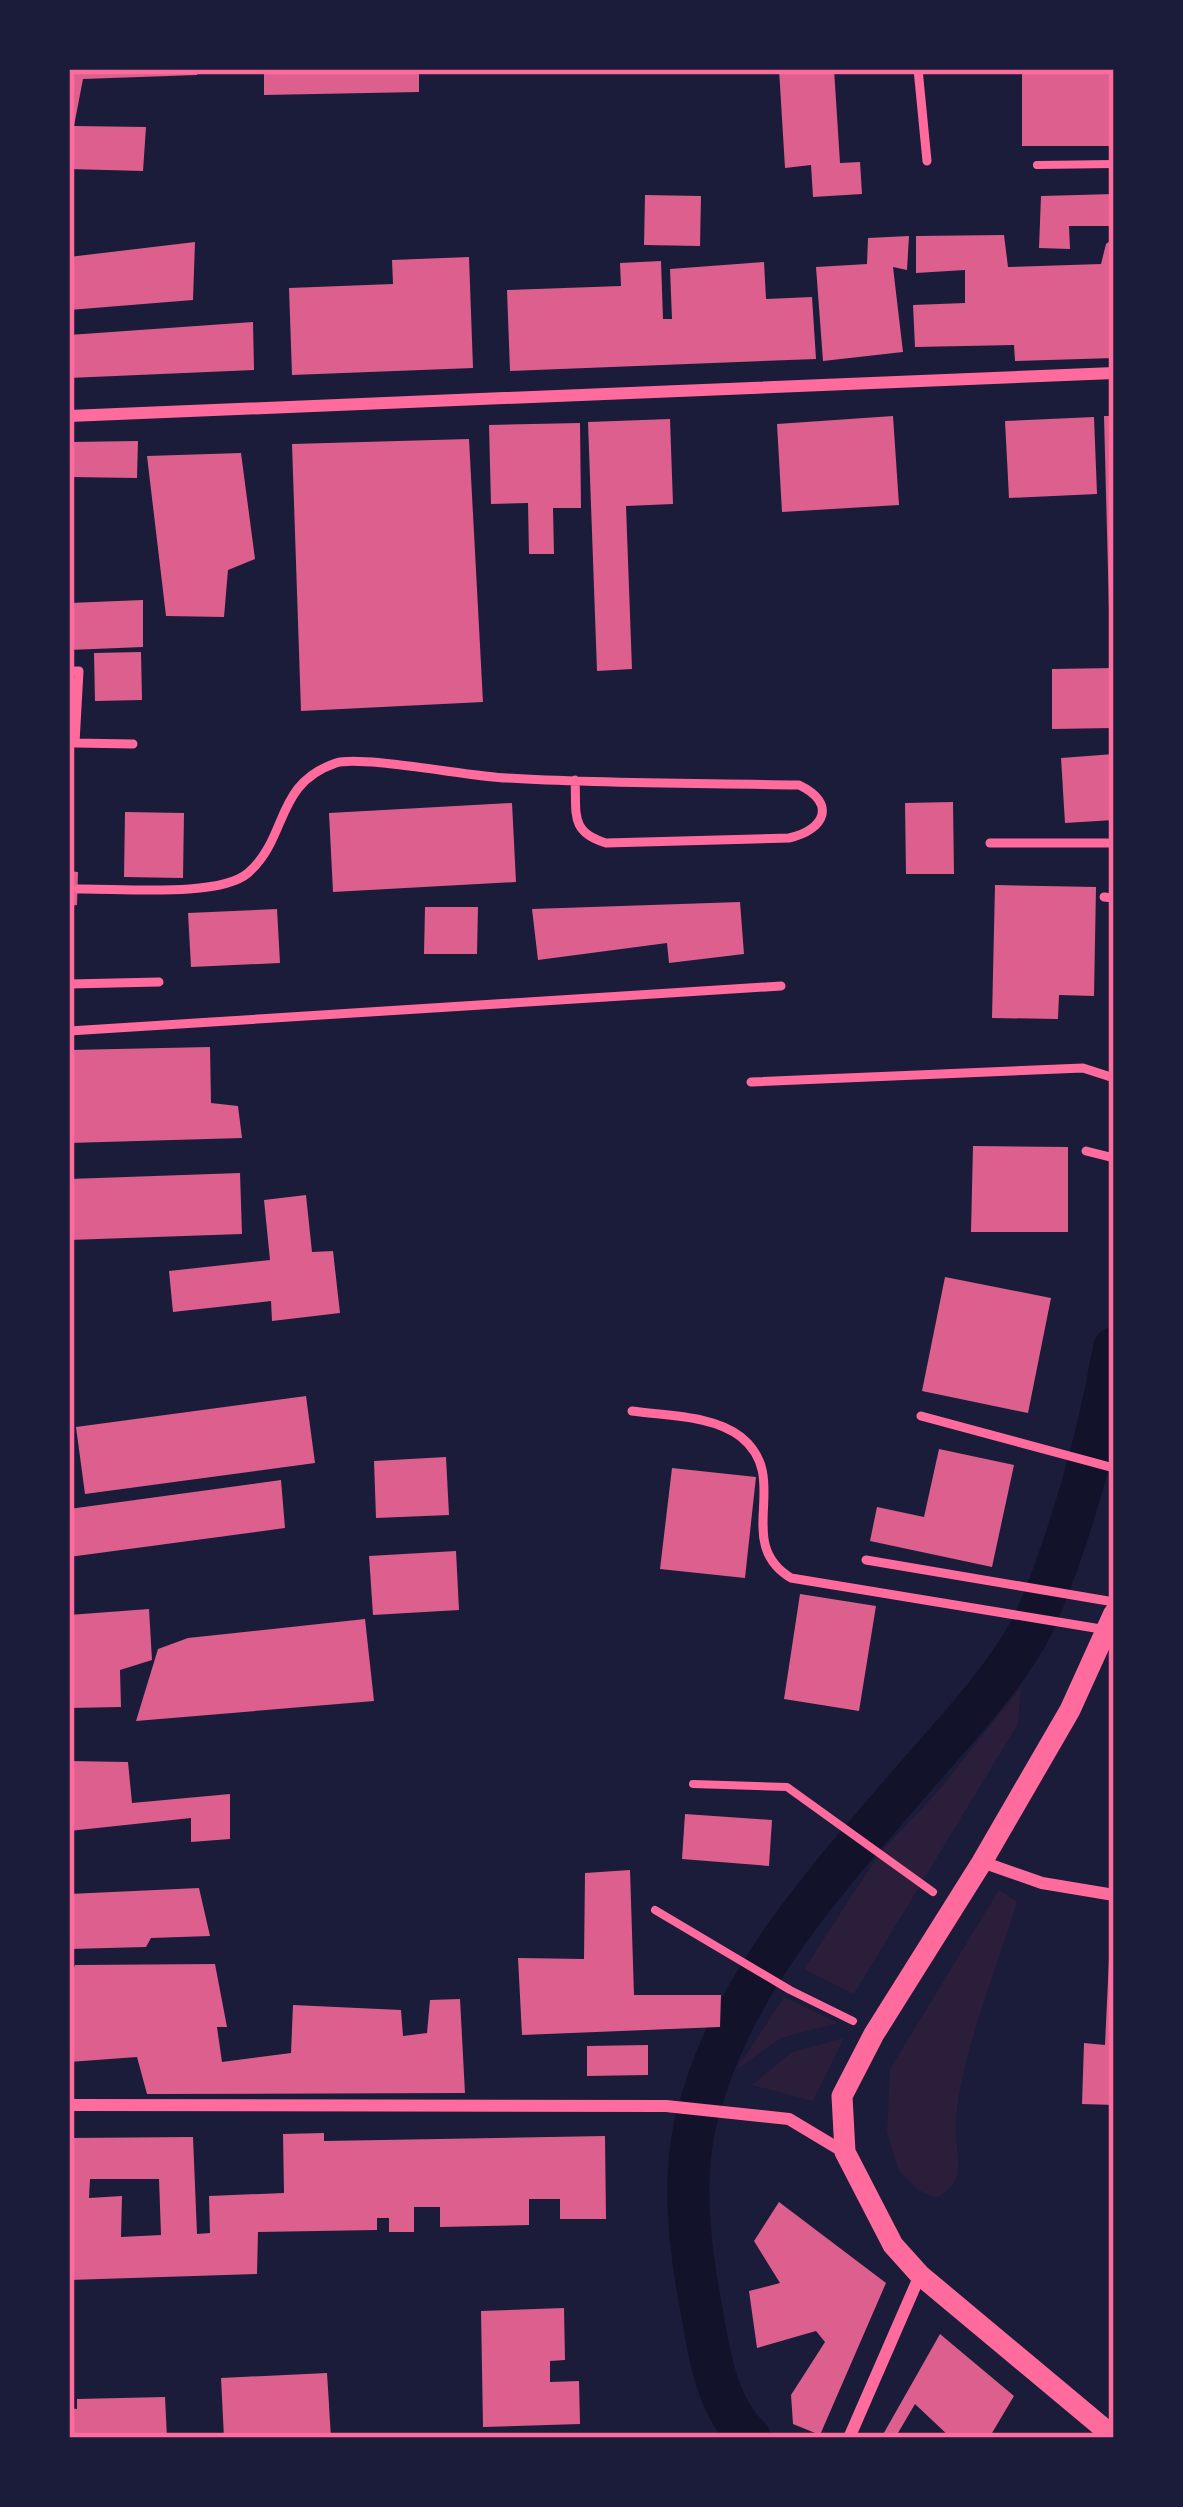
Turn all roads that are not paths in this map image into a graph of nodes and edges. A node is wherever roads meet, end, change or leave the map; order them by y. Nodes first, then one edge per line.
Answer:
1 (918, 69) edge
2 (927, 161) dead end
3 (1114, 374) edge
4 (69, 416) edge
5 (69, 671) edge
6 (133, 744) dead end
7 (575, 780) junction
8 (990, 843) dead end
9 (1114, 843) edge
10 (78, 889) dead end
11 (159, 982) dead end
12 (69, 984) edge
13 (781, 986) dead end
14 (69, 1031) edge
15 (1114, 1078) edge
16 (751, 1082) dead end
17 (1086, 1151) dead end
18 (1114, 1158) edge
19 (632, 1412) dead end
20 (920, 1416) dead end
21 (1113, 1467) edge
22 (866, 1560) dead end
23 (1114, 1602) edge
24 (1111, 1621) edge
25 (982, 1862) junction
26 (1114, 1895) edge
27 (69, 2105) edge
28 (844, 2152) junction
29 (920, 2276) junction
30 (849, 2438) edge
31 (1114, 2438) edge

1 - 2 lane
3 - 4 street
5 - 6 lane
7 - 7 lane
7 - 10 lane
8 - 9 lane
11 - 12 lane
13 - 14 lane
15 - 16 lane
17 - 18 lane
19 - 24 lane
20 - 21 lane
22 - 23 lane
24 - 25 street
25 - 26 street
25 - 28 street
27 - 28 street
28 - 29 street
29 - 30 street
29 - 31 street

